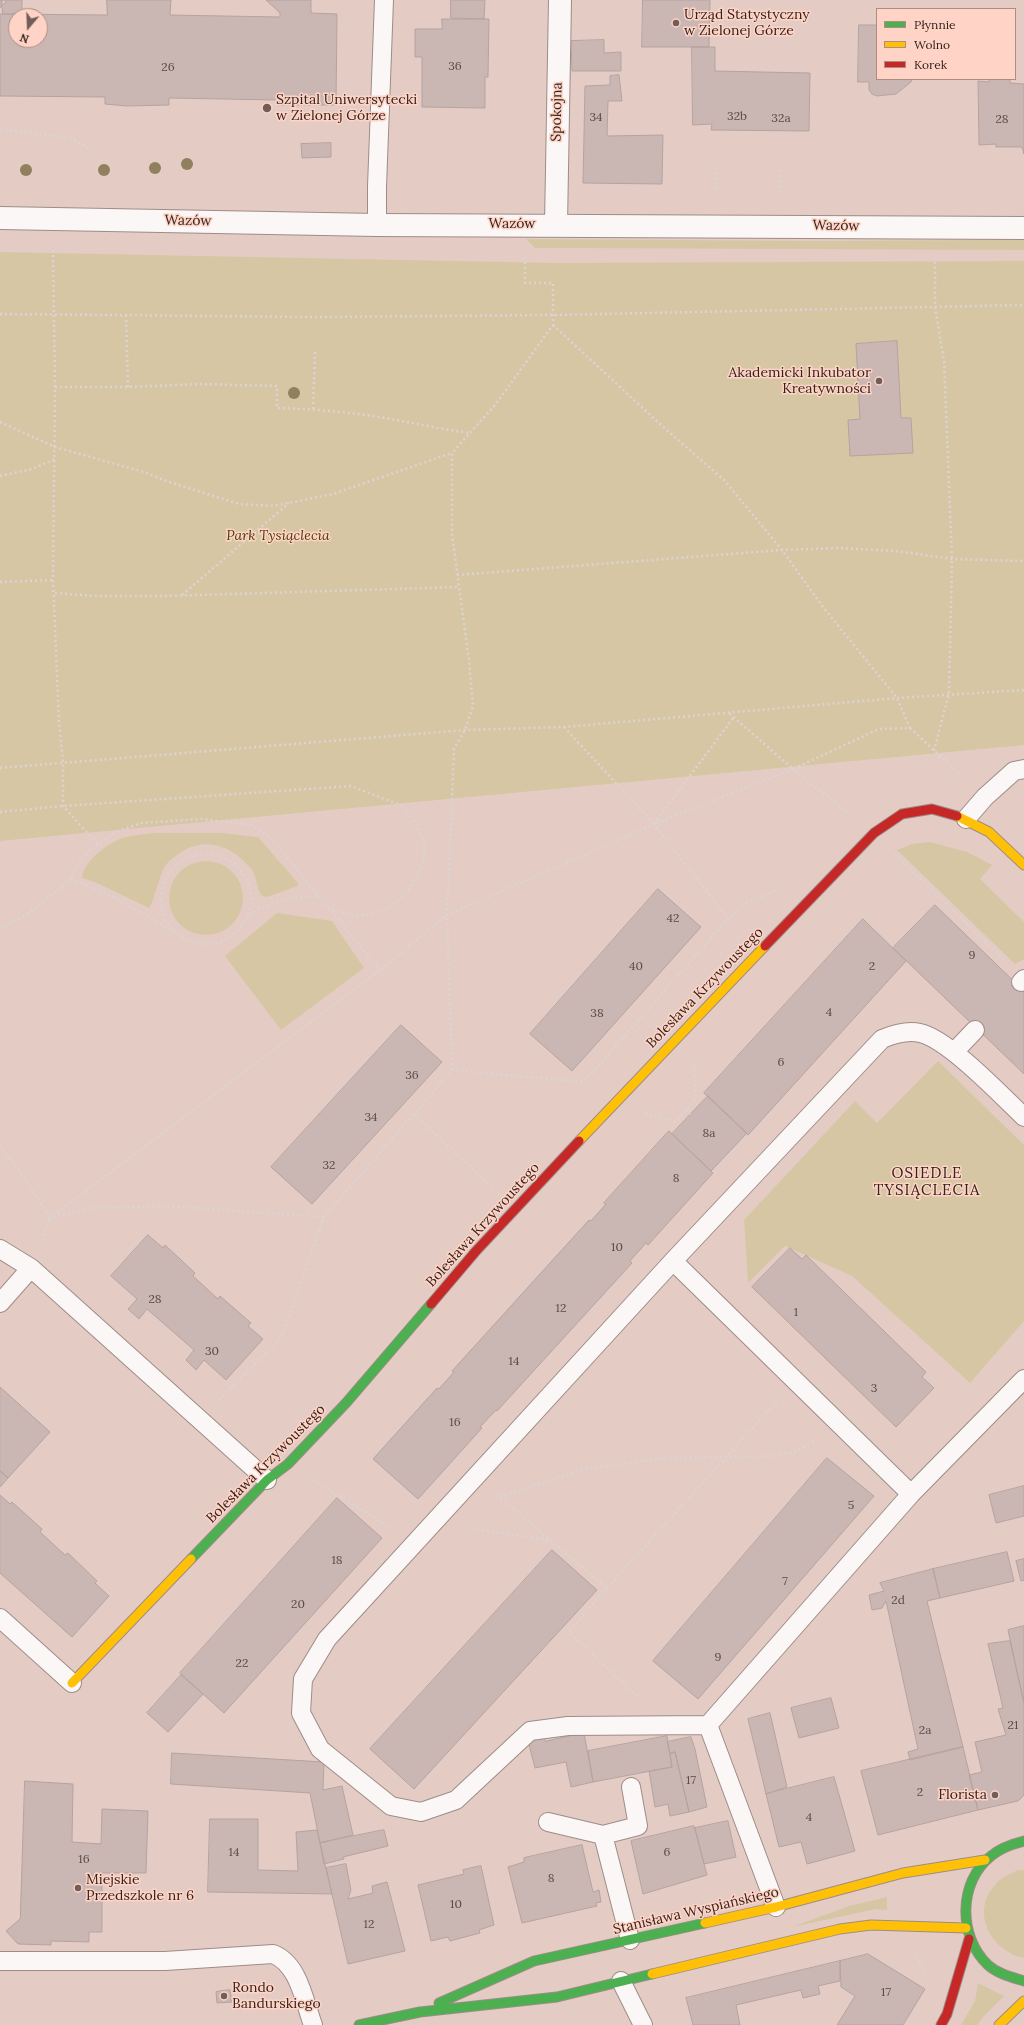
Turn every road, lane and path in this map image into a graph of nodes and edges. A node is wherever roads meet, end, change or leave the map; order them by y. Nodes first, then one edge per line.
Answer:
1 (384, 0) edge
2 (560, 0) edge
3 (0, 129) edge
4 (89, 149) dead end
5 (716, 167) dead end
6 (781, 168) dead end
7 (717, 190) dead end
8 (780, 192) dead end
9 (0, 218) edge
10 (377, 225) junction
11 (556, 225) junction
12 (1024, 228) edge
13 (525, 256) dead end
14 (53, 260) dead end
15 (935, 264) dead end
16 (1024, 305) edge
17 (935, 307) junction
18 (54, 313) junction
19 (0, 314) edge
20 (126, 315) junction
21 (553, 316) junction
22 (552, 325) junction
23 (316, 351) dead end
24 (55, 387) junction
25 (128, 387) junction
26 (313, 409) junction
27 (0, 422) edge
28 (470, 433) junction
29 (55, 447) junction
30 (452, 453) junction
31 (55, 459) junction
32 (0, 476) edge
33 (290, 503) junction
34 (782, 550) junction
35 (952, 559) junction
36 (1024, 561) edge
37 (457, 575) junction
38 (53, 580) junction
39 (0, 582) edge
40 (459, 587) junction
41 (55, 593) junction
42 (181, 595) junction
43 (1024, 690) edge
44 (949, 693) junction
45 (897, 698) junction
46 (728, 712) junction
47 (734, 717) junction
48 (564, 727) junction
49 (910, 728) junction
50 (464, 730) junction
51 (934, 751) junction
52 (63, 763) junction
53 (0, 768) edge
54 (1024, 769) edge
55 (793, 770) junction
56 (985, 797) junction
57 (63, 806) junction
58 (0, 812) edge
59 (966, 819) junction
60 (654, 824) junction
61 (874, 833) junction
62 (98, 845) junction
63 (1024, 865) edge
64 (71, 879) junction
65 (783, 888) dead end
66 (320, 896) junction
67 (331, 909) junction
68 (248, 915) junction
69 (447, 916) junction
70 (728, 919) junction
71 (0, 927) edge
72 (175, 932) junction
73 (380, 970) junction
74 (1023, 980) edge
75 (692, 1023) junction
76 (975, 1030) dead end
77 (954, 1052) junction
78 (452, 1070) junction
79 (614, 1104) junction
80 (686, 1110) junction
81 (414, 1114) junction
82 (690, 1114) dead end
83 (1024, 1117) edge
84 (0, 1146) edge
85 (515, 1209) junction
86 (324, 1217) junction
87 (50, 1218) junction
88 (0, 1249) edge
89 (673, 1262) junction
90 (31, 1268) junction
91 (0, 1303) edge
92 (1024, 1378) edge
93 (796, 1381) junction
94 (199, 1420) junction
95 (841, 1425) junction
96 (727, 1456) junction
97 (288, 1464) junction
98 (476, 1476) junction
99 (267, 1480) junction
100 (911, 1494) junction
101 (500, 1497) junction
102 (433, 1523) junction
103 (550, 1540) junction
104 (415, 1542) junction
105 (607, 1588) junction
106 (0, 1618) edge
107 (72, 1684) joint
108 (668, 1725) junction
109 (708, 1725) junction
110 (631, 1787) dead end
111 (548, 1822) dead end
112 (603, 1835) junction
113 (1024, 1842) edge
114 (985, 1860) junction
115 (776, 1907) junction
116 (966, 1928) junction
117 (970, 1939) junction
118 (630, 1940) junction
119 (911, 1955) dead end
120 (0, 1961) edge
121 (928, 1976) dead end
122 (621, 1981) junction
123 (1024, 1981) edge
124 (1024, 2001) edge
125 (420, 2012) junction
126 (313, 2025) edge
127 (359, 2025) edge
128 (643, 2025) edge
129 (941, 2025) edge
130 (999, 2025) edge

1 - 10 lane
2 - 11 street, Spokojna
3 - 4 path
5 - 7 path
6 - 8 path
9 - 10 street, Wazów
10 - 11 street, Wazów
11 - 12 street, Wazów
13 - 21 path
14 - 18 path
15 - 17 path
16 - 17 path
17 - 21 path
17 - 35 path
18 - 19 path
18 - 20 path
18 - 24 path
20 - 21 path
20 - 25 path
21 - 22 path
22 - 28 path
22 - 34 path
23 - 26 path
24 - 25 path
24 - 29 path
25 - 26 path
26 - 28 path
27 - 29 path
28 - 30 path
29 - 31 path
29 - 33 path
30 - 33 path
30 - 37 path
31 - 32 path
31 - 38 path
33 - 42 path
34 - 35 path
34 - 37 path
34 - 45 path
35 - 36 path
35 - 44 path
37 - 40 path
38 - 39 path
38 - 41 path
40 - 42 path
40 - 50 path
41 - 42 path
41 - 52 path
43 - 44 path
44 - 45 path
44 - 51 path
45 - 46 path
45 - 49 path
46 - 47 path
46 - 48 path
47 - 55 path
47 - 60 path
48 - 50 path
48 - 60 path
49 - 51 path
49 - 55 path
50 - 52 path
50 - 69 path
51 - 56 path
52 - 53 path
52 - 57 path
54 - 56 lane
55 - 60 path
55 - 61 path
56 - 59 lane
57 - 58 path
57 - 62 path
57 - 67 path
59 - 61 street, Bolesława Krzywoustego
59 - 63 street
60 - 69 path
60 - 70 path
61 - 74 path
61 - 75 street, Bolesława Krzywoustego
62 - 64 path
62 - 66 path
64 - 71 path
64 - 72 path
65 - 70 path
66 - 67 path
66 - 68 path
67 - 73 path
68 - 72 path
68 - 72 path
69 - 73 path
69 - 78 path
70 - 78 path
73 - 87 path
75 - 79 street, Bolesława Krzywoustego
75 - 80 path
76 - 77 lane
77 - 83 lane
77 - 89 lane
78 - 81 path
79 - 80 path
79 - 85 street, Bolesława Krzywoustego
80 - 82 path
81 - 85 path
81 - 86 path
84 - 87 path
85 - 97 street, Bolesława Krzywoustego
86 - 87 path
86 - 94 path
87 - 90 path
88 - 90 lane
89 - 93 lane
89 - 98 lane
90 - 91 lane
90 - 94 lane
92 - 100 lane
93 - 95 lane
93 - 96 path
94 - 99 lane
95 - 96 path
95 - 100 lane
96 - 101 path
96 - 105 path
97 - 99 street, Bolesława Krzywoustego
97 - 104 path
98 - 101 path
98 - 102 lane
99 - 107 street, Bolesława Krzywoustego
100 - 109 lane
101 - 103 path
102 - 103 path
102 - 104 lane
103 - 105 path
104 - 108 lane
105 - 108 path
106 - 107 lane
108 - 109 lane
109 - 115 lane
110 - 112 lane
111 - 112 lane
112 - 118 lane
113 - 114 street
114 - 115 street, Stanisława Wyspiańskiego
114 - 116 street
115 - 118 street, Stanisława Wyspiańskiego
116 - 117 street
116 - 122 street, Stanisława Wyspiańskiego
117 - 123 street
117 - 129 street
118 - 125 street, Stanisława Wyspiańskiego
119 - 121 path
120 - 126 lane
122 - 125 street, Stanisława Wyspiańskiego
122 - 128 lane
124 - 130 street
125 - 127 street, Stanisława Wyspiańskiego

